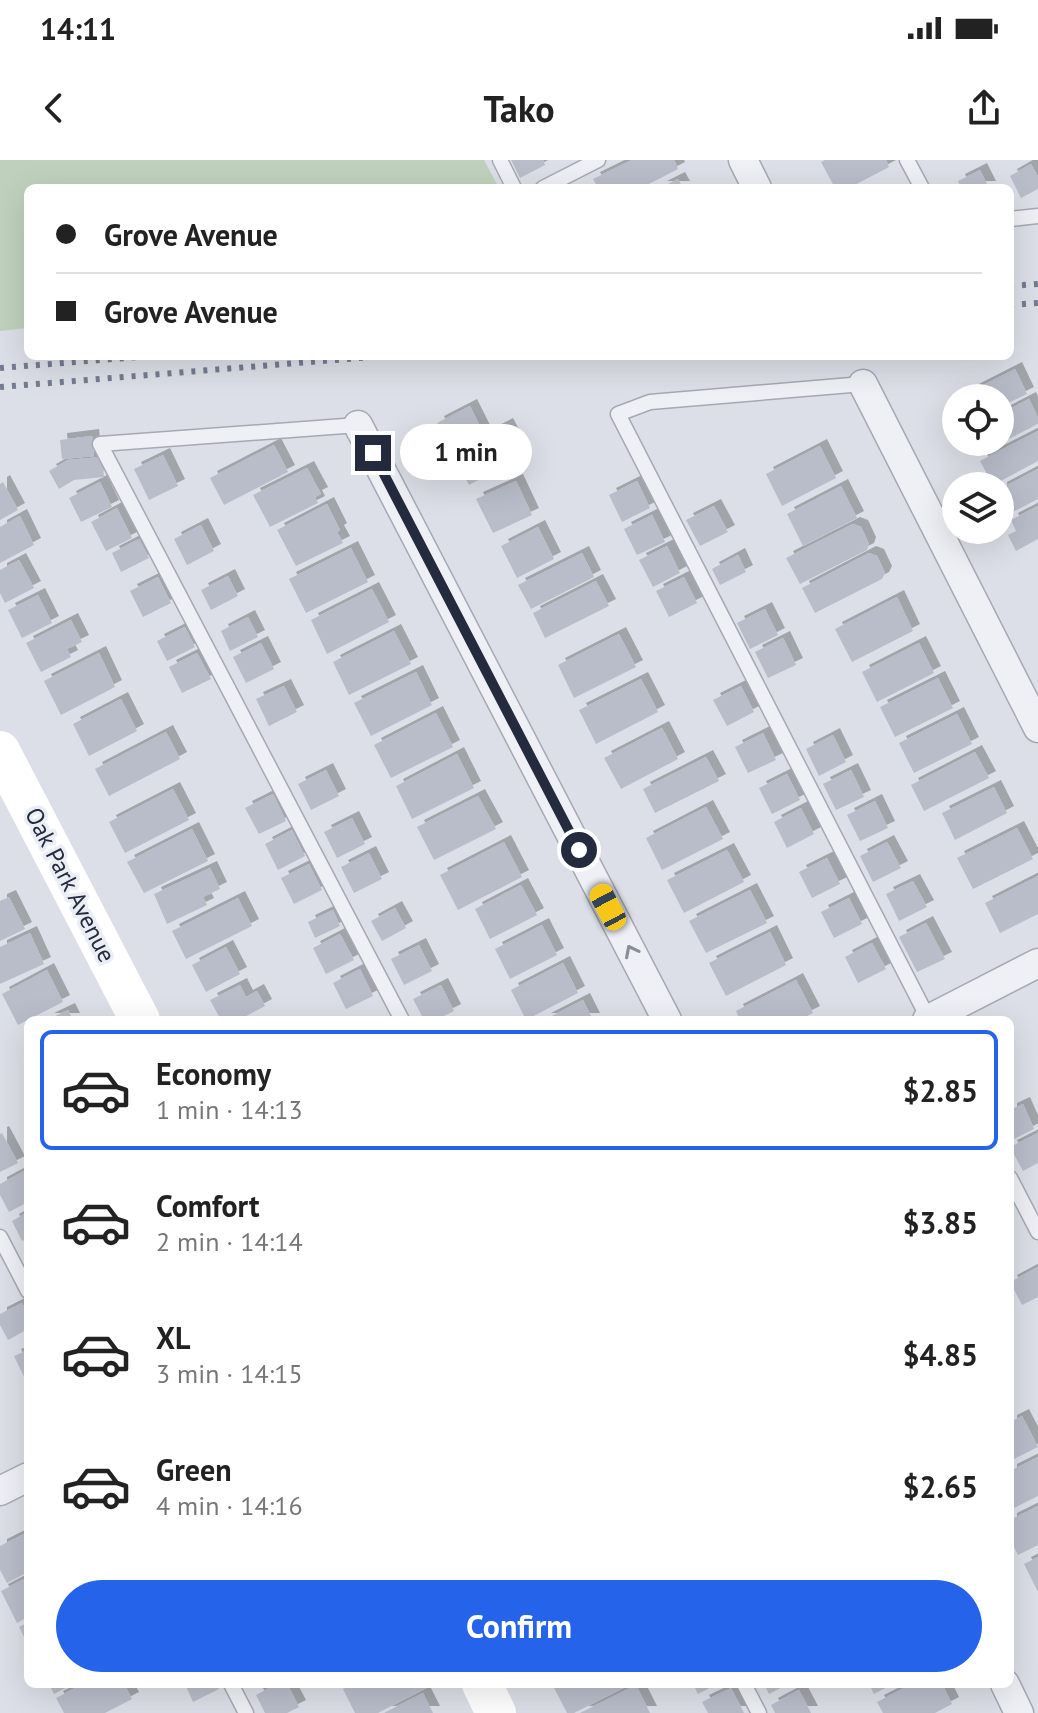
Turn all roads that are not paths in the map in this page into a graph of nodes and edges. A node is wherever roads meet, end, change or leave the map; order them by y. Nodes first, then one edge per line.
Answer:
1 (500, 160) edge
2 (598, 160) edge
3 (743, 160) edge
4 (907, 160) edge
5 (512, 184) edge
6 (551, 184) edge
7 (755, 184) edge
8 (920, 184) edge
9 (1038, 216) edge
10 (1014, 219) edge
11 (863, 384) joint
12 (358, 425) joint
13 (1038, 728) edge
14 (0, 751) edge
15 (1038, 963) edge
16 (138, 1016) edge
17 (400, 1016) edge
18 (665, 1016) edge
19 (926, 1016) edge
20 (936, 1016) edge
21 (1014, 1186) edge
22 (1038, 1232) edge
23 (0, 1237) edge
24 (24, 1283) edge
25 (24, 1479) edge
26 (0, 1491) edge
27 (233, 1688) edge
28 (484, 1688) edge
29 (746, 1688) edge
30 (1007, 1688) edge
31 (246, 1713) edge
32 (496, 1713) edge
33 (759, 1713) edge
34 (1019, 1713) edge

1 - 5 lane
2 - 6 lane
3 - 7 street
4 - 8 lane
9 - 10 lane
11 - 13 street
11 - 19 lane
12 - 17 lane
18 -> 12 street
14 - 16 street, Oak Park Avenue
15 - 20 street
21 - 22 lane
23 - 24 lane
25 - 26 street
27 - 31 lane
28 - 32 street
29 - 33 lane
30 - 34 street

